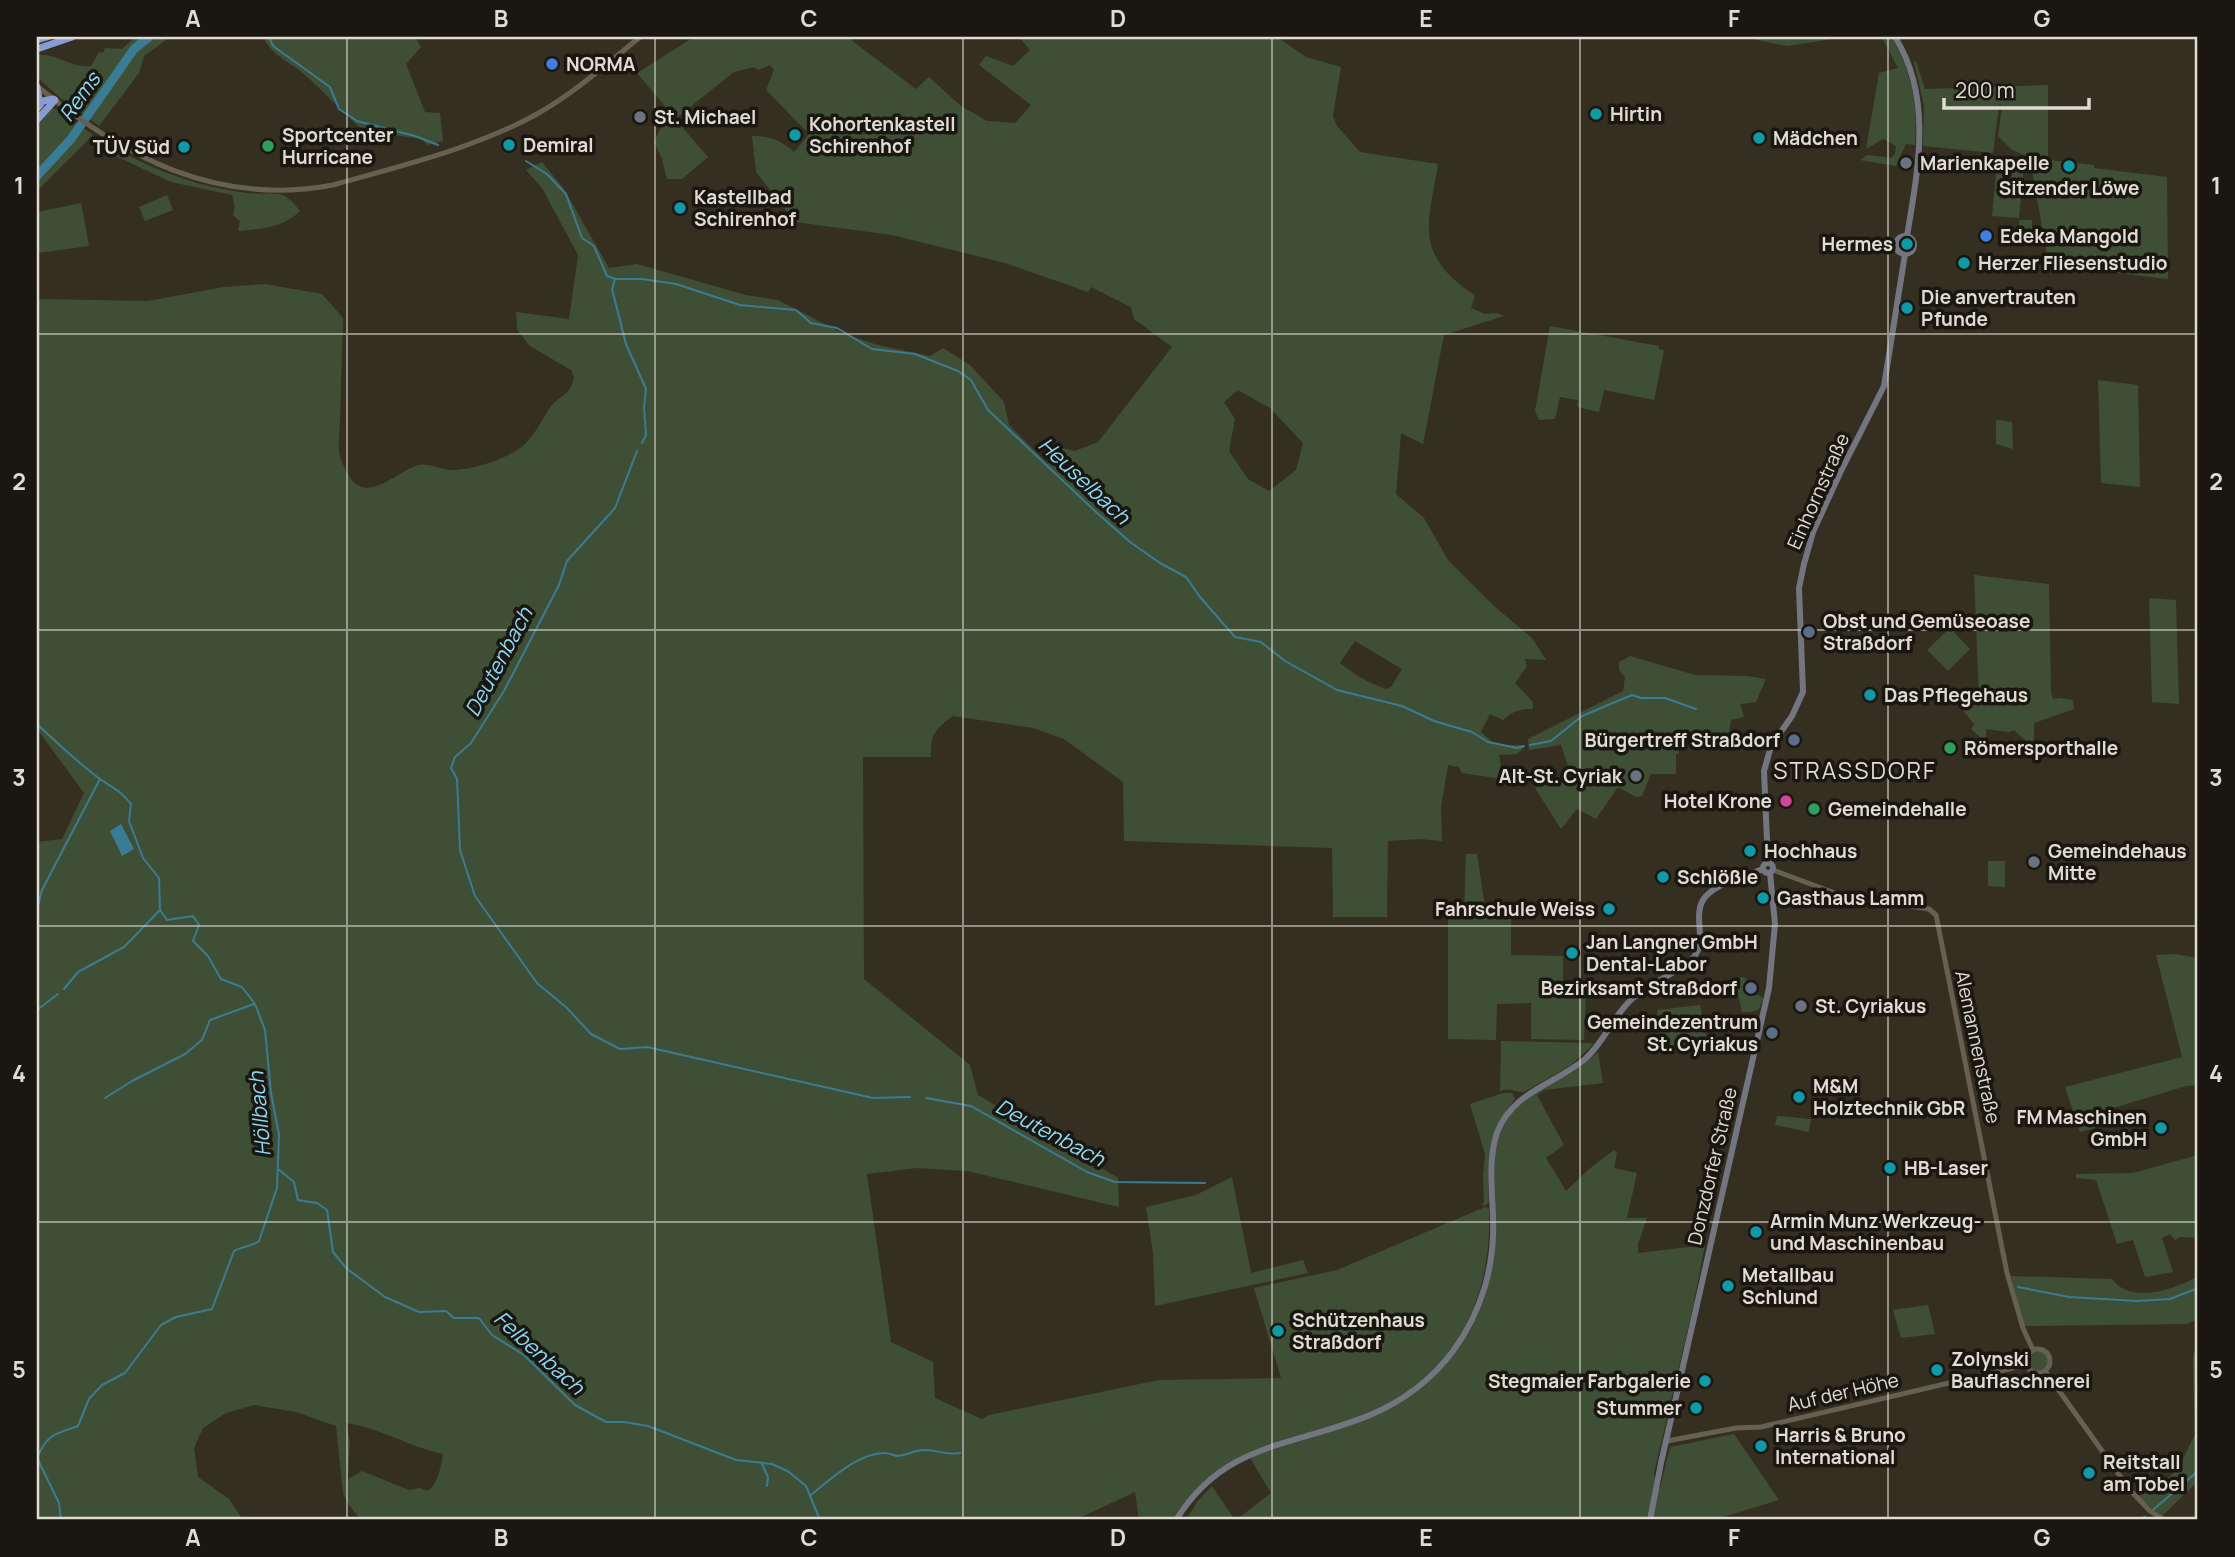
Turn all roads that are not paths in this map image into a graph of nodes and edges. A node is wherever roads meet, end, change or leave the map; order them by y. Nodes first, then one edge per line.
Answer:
1 (47, 37) edge
2 (72, 37) edge
3 (640, 37) edge
4 (1895, 37) edge
5 (37, 40) edge
6 (37, 49) edge
7 (37, 86) edge
8 (55, 101) junction
9 (38, 107) edge
10 (37, 120) edge
11 (1907, 236) junction
12 (1905, 254) junction
13 (1769, 869) junction
14 (2033, 1350) junction
15 (2026, 1365) junction
16 (2045, 1371) junction
17 (1667, 1441) junction
18 (1176, 1520) edge
19 (1650, 1520) edge
20 (2164, 1520) edge

1 - 5 highway
2 - 6 highway
3 - 8 street
4 - 11 main road
7 - 8 street
7 - 9 highway
8 - 9 highway
8 - 10 highway
11 - 12 main road
11 - 12 main road
12 - 13 main road, Einhornstraße
13 - 14 street, Alemannenstraße
13 - 17 main road, Donzdorfer Straße
13 - 18 main road
14 - 15 street
14 - 16 street, Alemannenstraße
15 - 16 street
15 - 17 street, Auf der Höhe
16 - 20 street, Alemannenstraße
17 - 19 main road, Donzdorfer Straße

